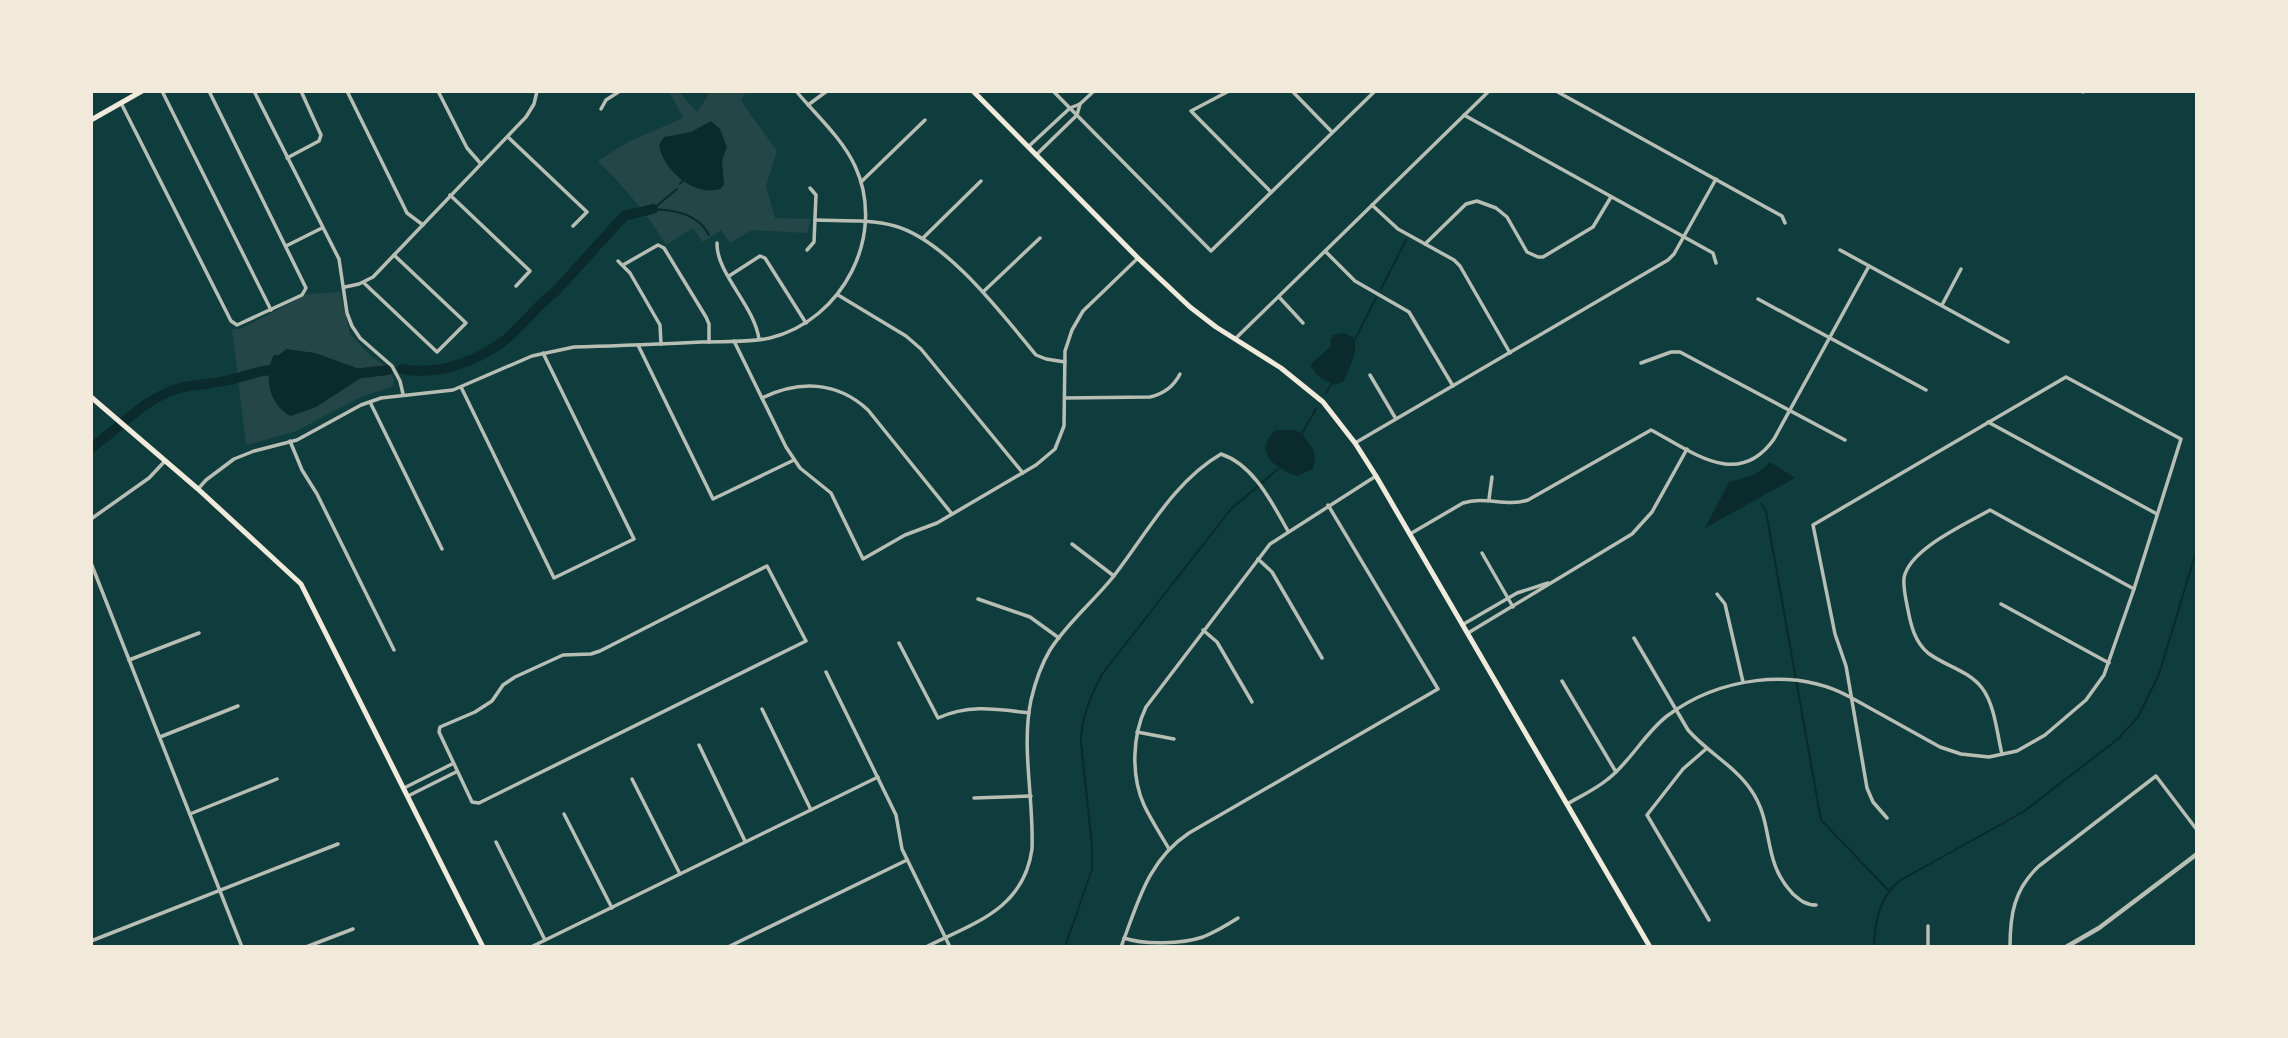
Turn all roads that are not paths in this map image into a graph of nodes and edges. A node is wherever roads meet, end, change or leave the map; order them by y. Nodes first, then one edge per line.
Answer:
1 (142, 91) edge
2 (162, 91) edge
3 (209, 91) edge
4 (254, 91) edge
5 (301, 91) edge
6 (346, 91) edge
7 (438, 91) edge
8 (537, 91) edge
9 (620, 91) edge
10 (796, 91) edge
11 (827, 91) edge
12 (973, 91) edge
13 (1053, 91) edge
14 (1094, 91) edge
15 (1228, 91) edge
16 (1292, 91) edge
17 (1375, 91) edge
18 (1489, 91) edge
19 (1556, 91) edge
20 (121, 103) junction
21 (1080, 104) junction
22 (808, 105) junction
23 (1069, 108) junction
24 (601, 109) dead end
25 (1077, 115) junction
26 (1464, 116) junction
27 (91, 120) edge
28 (925, 120) dead end
29 (1332, 132) junction
30 (508, 137) junction
31 (1028, 147) junction
32 (1035, 155) junction
33 (287, 158) junction
34 (481, 164) junction
35 (1716, 179) junction
36 (981, 181) dead end
37 (861, 183) junction
38 (810, 188) dead end
39 (1271, 192) junction
40 (450, 195) junction
41 (1611, 197) junction
42 (1373, 205) junction
43 (815, 220) junction
44 (865, 222) junction
45 (1785, 223) dead end
46 (423, 225) junction
47 (573, 226) dead end
48 (322, 228) junction
49 (1684, 236) junction
50 (923, 238) junction
51 (1040, 238) dead end
52 (717, 243) dead end
53 (1425, 244) junction
54 (286, 246) junction
55 (807, 250) dead end
56 (1840, 250) dead end
57 (1325, 251) junction
58 (394, 255) junction
59 (1138, 258) junction
60 (618, 261) dead end
61 (1716, 263) dead end
62 (623, 265) junction
63 (1869, 266) junction
64 (1961, 269) dead end
65 (729, 276) junction
66 (364, 283) junction
67 (516, 286) dead end
68 (345, 287) junction
69 (984, 291) junction
70 (838, 295) junction
71 (1279, 297) junction
72 (1758, 299) dead end
73 (1942, 305) junction
74 (271, 310) junction
75 (806, 323) junction
76 (1303, 323) dead end
77 (1829, 338) junction
78 (1235, 339) junction
79 (759, 340) junction
80 (734, 341) junction
81 (709, 342) junction
82 (2008, 342) dead end
83 (661, 344) junction
84 (638, 345) junction
85 (543, 353) junction
86 (1510, 353) junction
87 (1065, 362) junction
88 (1641, 363) dead end
89 (1181, 374) dead end
90 (1370, 374) dead end
91 (1453, 386) junction
92 (461, 387) junction
93 (1926, 390) dead end
94 (403, 394) junction
95 (91, 397) edge
96 (762, 398) junction
97 (1065, 398) junction
98 (370, 402) junction
99 (1790, 411) junction
100 (1396, 419) junction
101 (1988, 422) junction
102 (1845, 440) dead end
103 (290, 441) junction
104 (1356, 443) junction
105 (1687, 449) junction
106 (794, 460) junction
107 (165, 461) junction
108 (1024, 473) junction
109 (1376, 476) junction
110 (1492, 477) dead end
111 (198, 489) junction
112 (1489, 499) junction
113 (1328, 506) junction
114 (951, 514) junction
115 (2157, 514) junction
116 (91, 519) edge
117 (1288, 531) junction
118 (1410, 534) junction
119 (1072, 544) dead end
120 (442, 549) dead end
121 (1482, 553) dead end
122 (1258, 559) junction
123 (91, 563) edge
124 (1114, 576) junction
125 (1550, 582) junction
126 (2134, 589) junction
127 (1717, 594) dead end
128 (1508, 598) junction
129 (978, 599) dead end
130 (2001, 604) dead end
131 (1513, 607) junction
132 (1462, 625) junction
133 (1203, 630) junction
134 (199, 633) dead end
135 (1468, 633) junction
136 (1059, 638) junction
137 (1633, 638) dead end
138 (899, 643) dead end
139 (394, 650) dead end
140 (1322, 658) dead end
141 (129, 660) junction
142 (2109, 663) junction
143 (826, 672) dead end
144 (1562, 681) dead end
145 (1743, 682) junction
146 (1850, 697) junction
147 (1252, 702) dead end
148 (238, 706) dead end
149 (762, 709) dead end
150 (1676, 710) junction
151 (1029, 713) junction
152 (1137, 732) junction
153 (160, 737) junction
154 (1174, 739) dead end
155 (699, 745) dead end
156 (1706, 749) junction
157 (2002, 754) junction
158 (452, 764) junction
159 (456, 772) junction
160 (1616, 772) junction
161 (878, 777) junction
162 (277, 779) dead end
163 (632, 779) dead end
164 (404, 788) junction
165 (408, 796) junction
166 (1031, 796) junction
167 (974, 798) dead end
168 (1567, 804) junction
169 (811, 810) junction
170 (190, 814) junction
171 (564, 814) dead end
172 (1887, 818) dead end
173 (2197, 830) edge
174 (496, 842) dead end
175 (746, 842) junction
176 (338, 844) dead end
177 (1169, 849) junction
178 (2197, 854) edge
179 (907, 860) junction
180 (680, 874) junction
181 (220, 891) junction
182 (1816, 905) dead end
183 (612, 908) junction
184 (1238, 918) dead end
185 (1709, 920) dead end
186 (1928, 926) dead end
187 (353, 929) dead end
188 (945, 937) junction
189 (1124, 938) junction
190 (545, 940) junction
191 (91, 941) edge
192 (2078, 944) edge
193 (242, 947) edge
194 (306, 947) edge
195 (483, 947) edge
196 (531, 947) edge
197 (728, 947) edge
198 (926, 947) edge
199 (950, 947) edge
200 (1121, 947) edge
201 (1650, 947) edge
202 (1928, 947) edge
203 (2010, 947) edge
204 (2066, 947) edge

1 - 20 main road
2 - 74 street
3 - 54 street
4 - 33 street
5 - 33 street
6 - 46 street
7 - 34 street
8 - 30 street
9 - 24 street
10 - 22 street
11 - 22 street
12 - 31 main road
13 - 23 street
14 - 21 street
15 - 39 street
16 - 29 street
17 - 29 street
18 - 26 street
19 - 35 street
20 - 27 main road
20 - 74 street
21 - 23 street
21 - 25 street
22 - 37 street
23 - 25 street
23 - 31 street
25 - 32 street
25 - 39 street
26 - 41 street
26 - 42 street
28 - 37 street
29 - 39 street
30 - 34 street
30 - 47 street
31 - 32 main road
32 - 59 main road
33 - 48 street
34 - 40 street
35 - 45 street
35 - 49 street
36 - 50 street
37 - 44 street
38 - 43 street
40 - 46 street
40 - 67 street
41 - 49 street
41 - 53 street
42 - 53 street
42 - 57 street
43 - 44 street
43 - 55 street
44 - 50 street
44 - 70 street
46 - 58 street
48 - 54 street
48 - 68 street
49 - 61 street
49 - 86 street
50 - 69 street
51 - 69 street
52 - 65 street
53 - 86 street
54 - 74 street
56 - 63 street
57 - 71 street
57 - 91 street
58 - 66 street
58 - 66 street
59 - 78 main road
59 - 87 street
60 - 62 street
62 - 81 street
62 - 83 street
63 - 73 street
63 - 77 street
64 - 73 street
65 - 75 street
65 - 79 street
66 - 68 street
68 - 94 street
69 - 87 street
70 - 75 street
70 - 108 street
71 - 76 street
71 - 78 street
72 - 77 street
73 - 82 street
75 - 79 street
77 - 93 street
77 - 99 street
78 - 104 main road
79 - 80 street
80 - 81 street
80 - 96 street
81 - 83 street
83 - 84 street
84 - 85 street
84 - 106 street
85 - 92 street
85 - 92 street
86 - 91 street
87 - 97 street
88 - 99 street
89 - 97 street
90 - 100 street
91 - 100 street
92 - 94 street
94 - 98 street
95 - 107 main road
96 - 106 street
96 - 114 street
97 - 108 street
98 - 103 street
98 - 120 street
99 - 102 street
99 - 105 street
100 - 104 street
101 - 115 street
101 - 115 street
101 - 146 street
103 - 111 street
103 - 139 street
104 - 109 main road
105 - 112 street
105 - 125 street
106 - 114 street
107 - 111 main road
107 - 116 street
108 - 114 street
109 - 113 street
109 - 118 main road
110 - 112 street
111 - 164 main road
112 - 118 street
113 - 117 street
113 - 177 street
115 - 126 street
117 - 122 street
117 - 124 street
118 - 132 main road
119 - 124 street
121 - 128 street
122 - 133 street
122 - 140 street
123 - 141 street
124 - 136 street
125 - 128 street
125 - 131 street
126 - 142 street
126 - 157 street
127 - 145 street
128 - 131 street
128 - 132 street
129 - 136 street
130 - 142 street
131 - 135 street
132 - 135 main road
133 - 147 street
133 - 152 street
134 - 141 street
135 - 168 main road
136 - 151 street
137 - 150 street
138 - 151 street
141 - 153 street
142 - 157 street
143 - 161 street
144 - 160 street
145 - 146 street
145 - 150 street
146 - 157 street
146 - 172 street
148 - 153 street
149 - 169 street
150 - 156 street
150 - 160 street
151 - 166 street
152 - 154 street
152 - 177 street
153 - 170 street
155 - 175 street
156 - 182 street
156 - 185 street
158 - 159 street
158 - 159 street
158 - 164 street
159 - 165 street
160 - 168 street
161 - 169 street
161 - 179 street
162 - 170 street
163 - 180 street
164 - 165 main road
165 - 195 main road
166 - 167 street
166 - 188 street
168 - 201 main road
169 - 175 street
170 - 181 street
171 - 183 street
173 - 203 street
174 - 190 street
175 - 180 street
176 - 181 street
177 - 189 street
178 - 192 street
179 - 188 street
179 - 197 street
180 - 183 street
181 - 191 street
181 - 193 street
183 - 190 street
184 - 189 street
186 - 202 street
187 - 194 street
188 - 198 street
188 - 199 street
189 - 200 street
190 - 196 street
192 - 204 street

